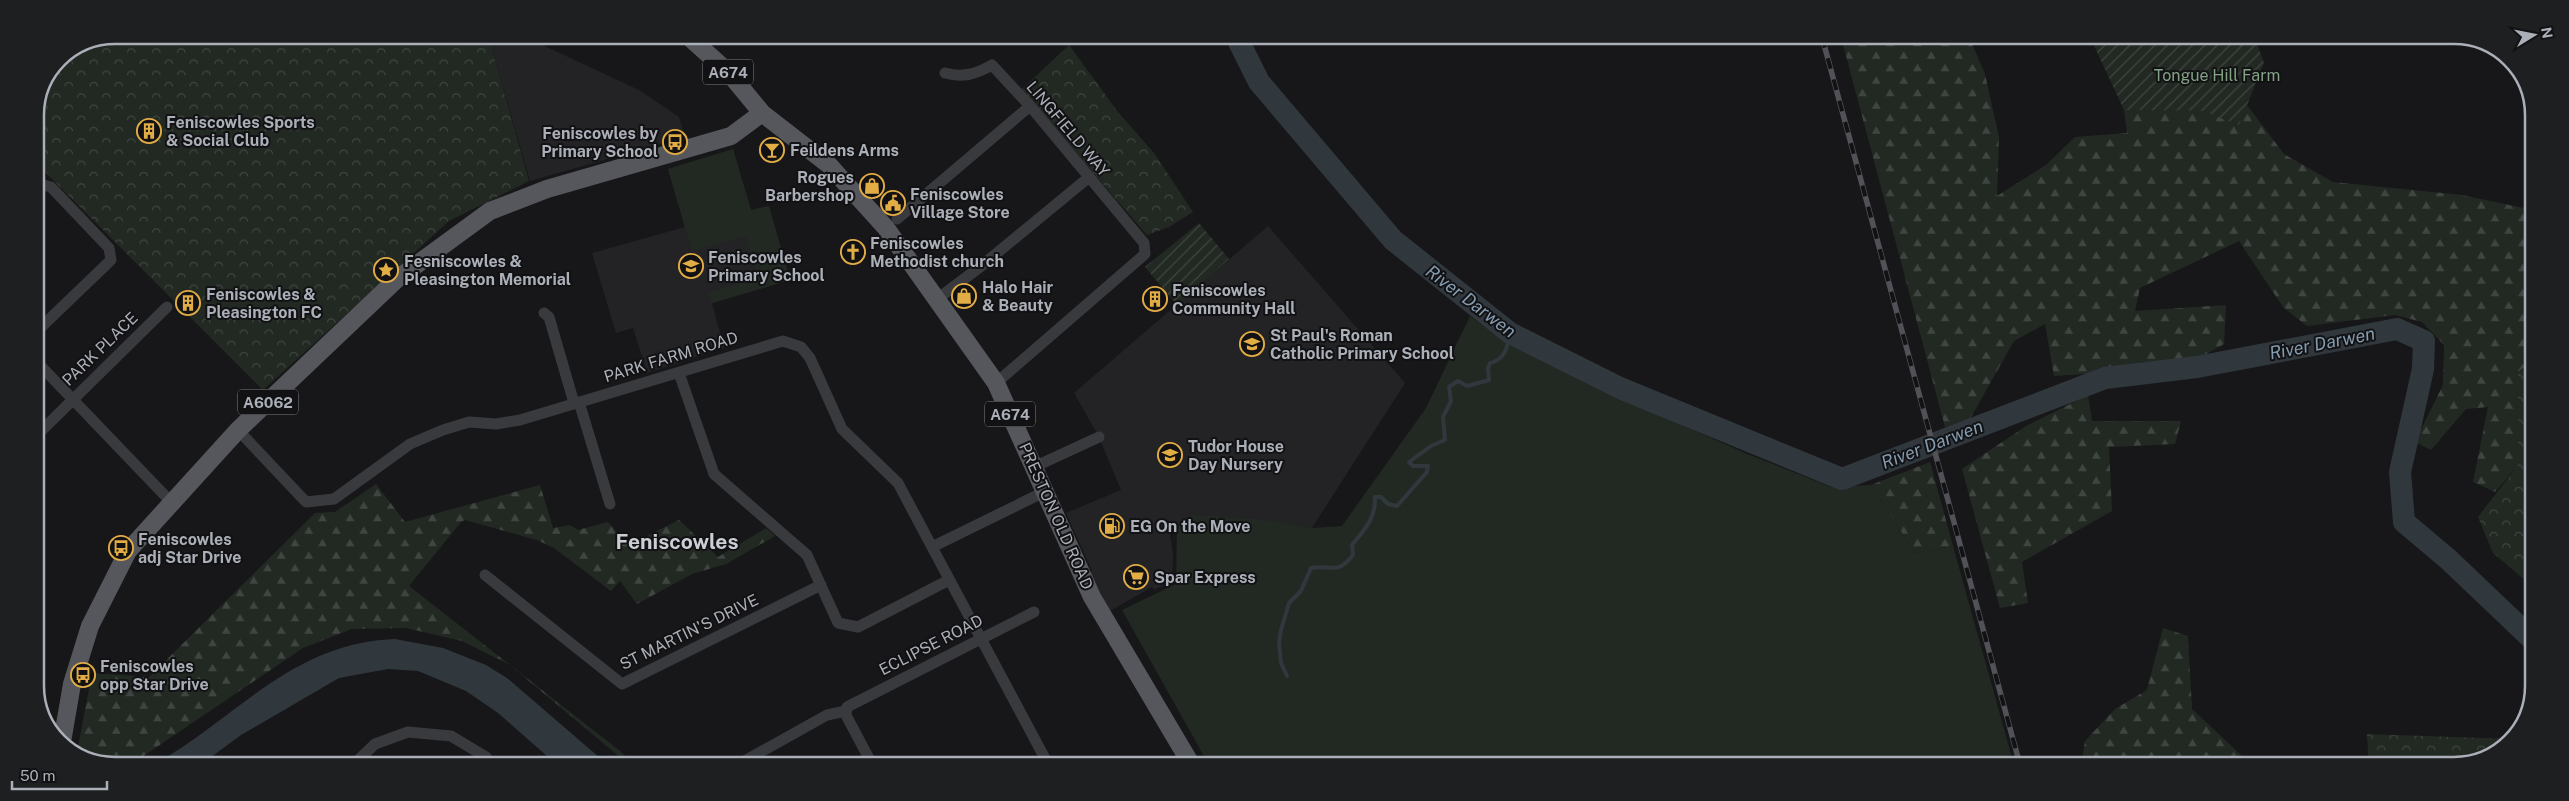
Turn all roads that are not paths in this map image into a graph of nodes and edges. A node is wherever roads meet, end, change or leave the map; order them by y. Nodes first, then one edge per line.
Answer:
1 (697, 44) edge
2 (946, 73) dead end
3 (1030, 106) junction
4 (762, 113) junction
5 (1088, 178) junction
6 (44, 185) edge
7 (897, 219) dead end
8 (936, 300) junction
9 (167, 307) dead end
10 (544, 313) dead end
11 (44, 324) edge
12 (44, 369) edge
13 (679, 373) junction
14 (996, 383) junction
15 (72, 398) junction
16 (577, 402) junction
17 (44, 428) edge
18 (238, 430) junction
19 (1099, 437) dead end
20 (1034, 467) junction
21 (1044, 492) junction
22 (172, 503) junction
23 (610, 504) dead end
24 (932, 547) junction
25 (485, 575) dead end
26 (949, 580) junction
27 (820, 585) junction
28 (1034, 612) dead end
29 (982, 638) junction
30 (846, 711) junction
31 (63, 735) edge
32 (361, 757) edge
33 (486, 757) edge
34 (752, 757) edge
35 (869, 757) edge
36 (1044, 757) edge
37 (1187, 757) edge

1 - 4 main road, PRESTON OLD ROAD / A674
2 - 3 street, LINGFIELD WAY
3 - 5 street, LINGFIELD WAY
3 - 7 street
4 - 8 main road, PRESTON OLD ROAD / A674
4 - 18 main road, A6062
5 - 8 street
5 - 14 street, LINGFIELD WAY
6 - 11 street
8 - 14 main road, PRESTON OLD ROAD / A674
9 - 15 street, PARK PLACE
10 - 16 street
12 - 15 street
13 - 16 street, PARK FARM ROAD
13 - 24 street, PARK FARM ROAD
13 - 27 street
14 - 20 main road, PRESTON OLD ROAD / A674
15 - 17 street, PARK PLACE
15 - 22 street
16 - 18 street, PARK FARM ROAD
16 - 23 street
18 - 22 main road, A6062
19 - 20 street
20 - 21 main road, PRESTON OLD ROAD / A674
21 - 24 street
21 - 37 main road, PRESTON OLD ROAD / A674
22 - 31 main road, A6062
24 - 26 street, PARK FARM ROAD
25 - 27 street, ST MARTIN'S DRIVE
26 - 27 street
26 - 29 street, PARK FARM ROAD
28 - 29 street, ECLIPSE ROAD
29 - 30 street, ECLIPSE ROAD
29 - 36 street, PARK FARM ROAD
30 - 34 street, ECLIPSE ROAD
30 - 35 street
32 - 33 street

